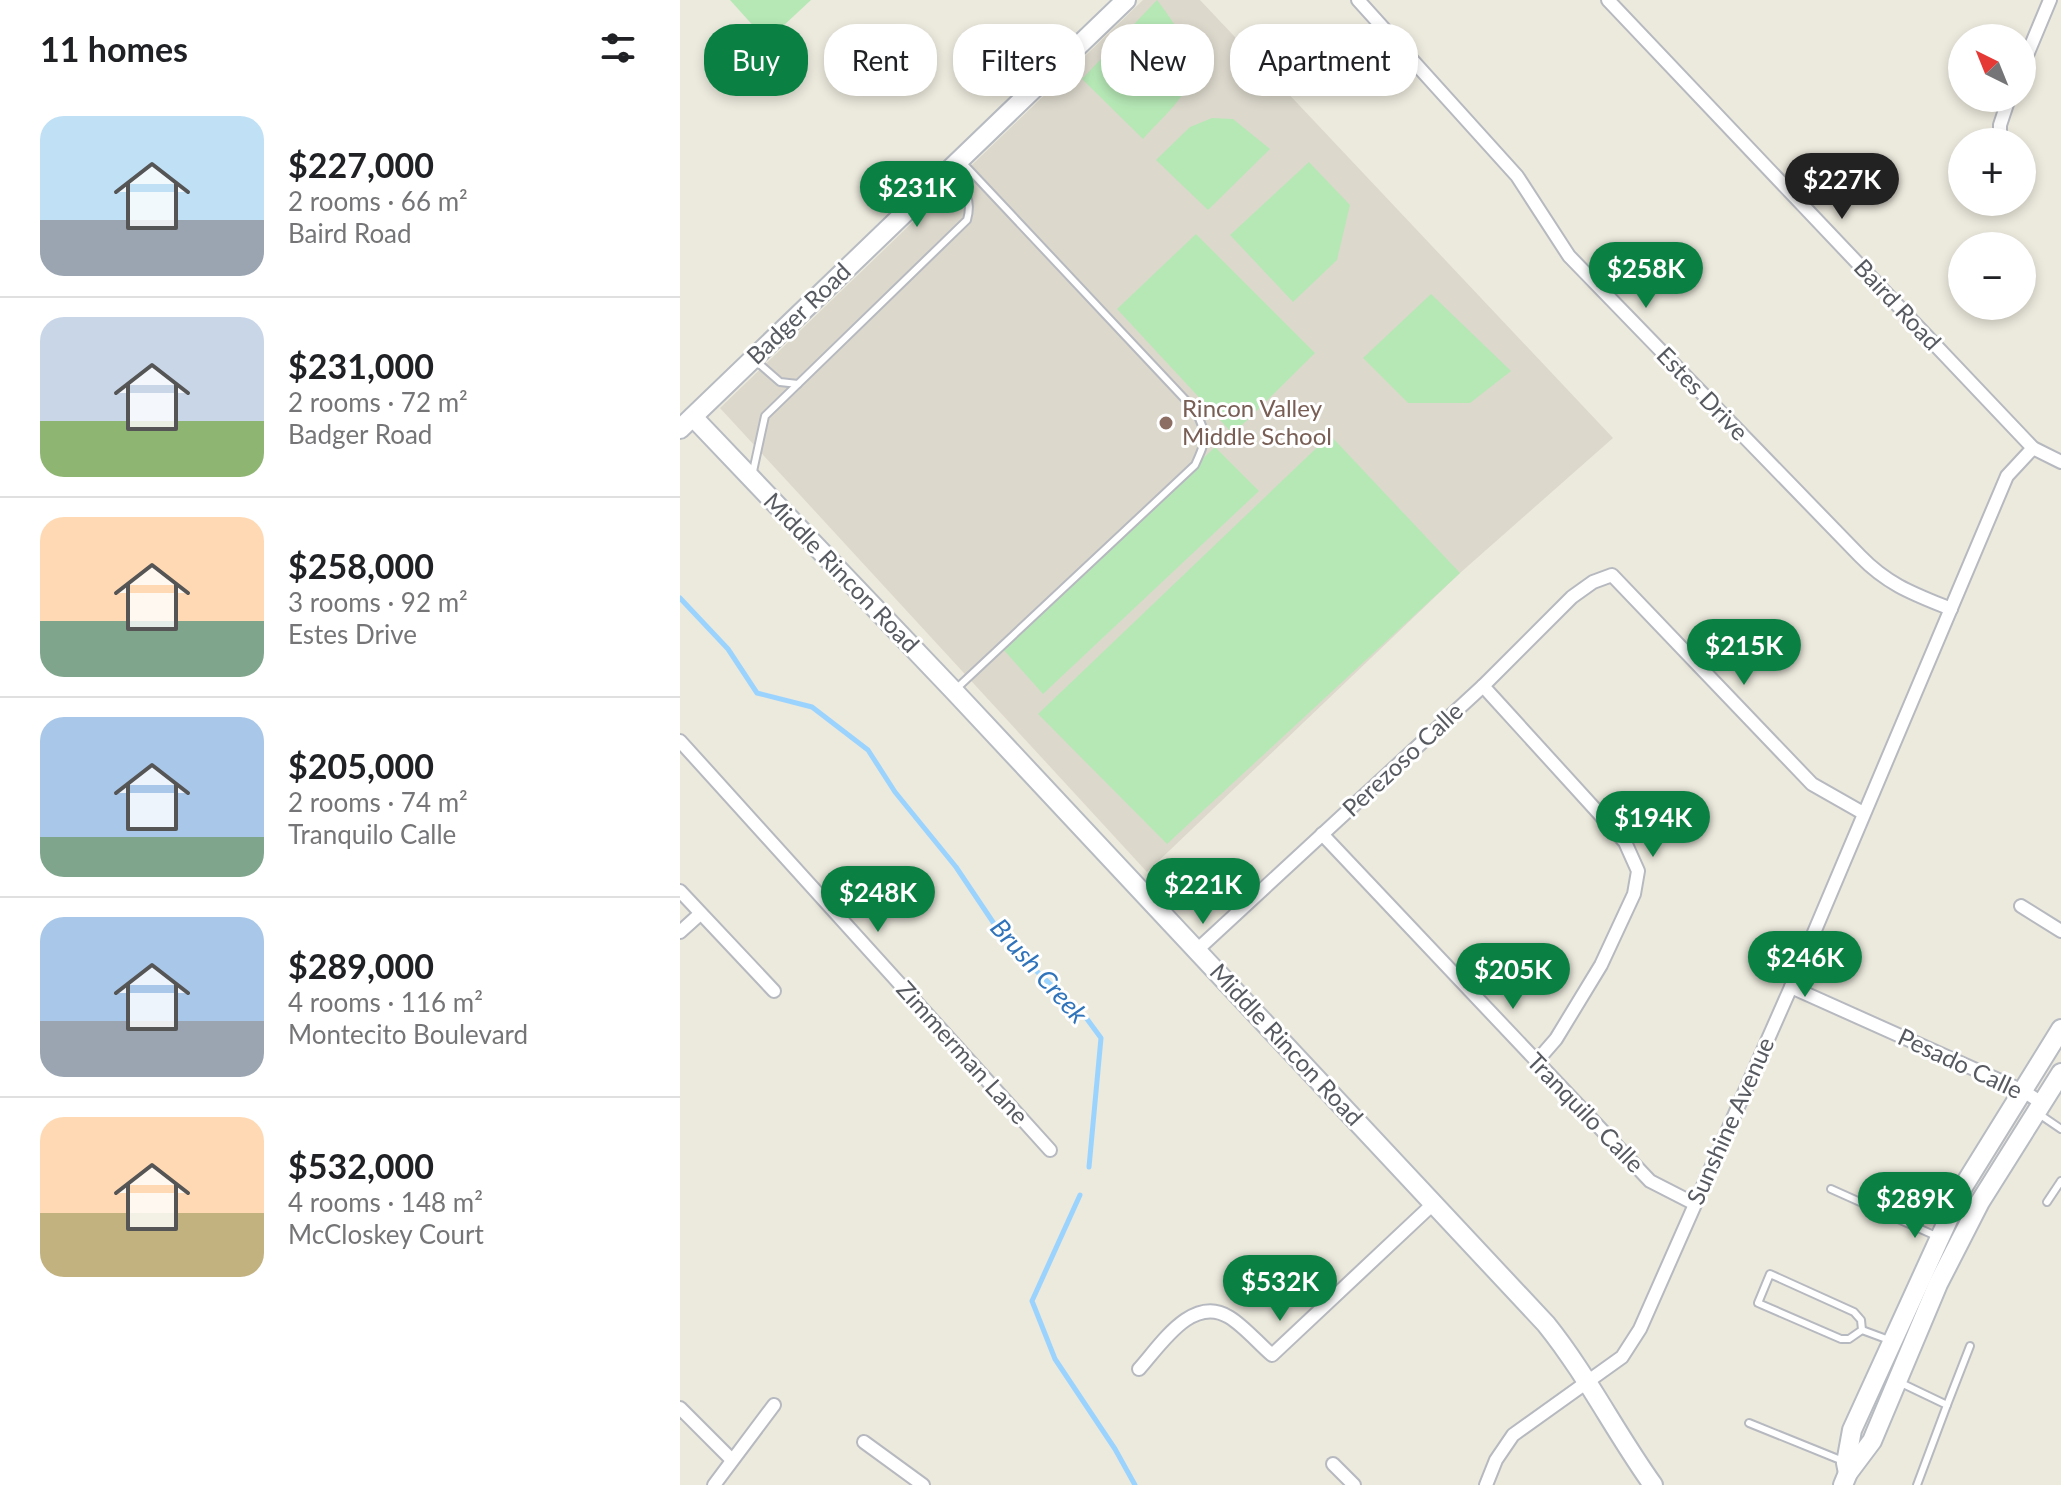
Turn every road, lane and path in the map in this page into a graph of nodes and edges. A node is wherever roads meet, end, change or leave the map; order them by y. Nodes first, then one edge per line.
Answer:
1 (1126, 0) edge
2 (1358, 0) edge
3 (1608, 0) edge
4 (2050, 0) edge
5 (2036, 34) edge
6 (955, 166) junction
7 (753, 358) junction
8 (798, 384) junction
9 (686, 423) edge
10 (2033, 448) junction
11 (2061, 462) edge
12 (751, 479) junction
13 (1951, 609) junction
14 (1483, 686) junction
15 (954, 691) junction
16 (680, 741) edge
17 (1863, 813) junction
18 (1322, 834) junction
19 (680, 891) edge
20 (2021, 906) dead end
21 (700, 914) junction
22 (2061, 931) edge
23 (680, 932) edge
24 (1197, 950) junction
25 (1791, 987) junction
26 (774, 991) dead end
27 (2061, 1029) edge
28 (1536, 1062) junction
29 (2061, 1073) edge
30 (2023, 1091) junction
31 (2039, 1108) junction
32 (2061, 1129) edge
33 (1050, 1150) dead end
34 (2061, 1181) edge
35 (1831, 1189) dead end
36 (2047, 1202) dead end
37 (1434, 1203) junction
38 (1693, 1203) junction
39 (1939, 1237) junction
40 (1862, 1330) junction
41 (1891, 1342) junction
42 (1970, 1346) dead end
43 (1139, 1369) dead end
44 (1898, 1381) junction
45 (1589, 1382) junction
46 (774, 1405) dead end
47 (1947, 1405) junction
48 (680, 1408) edge
49 (1749, 1423) dead end
50 (864, 1442) dead end
51 (732, 1460) junction
52 (1333, 1464) dead end
53 (1846, 1473) edge
54 (914, 1482) edge
55 (714, 1485) edge
56 (1354, 1485) edge
57 (1486, 1485) edge
58 (1653, 1485) edge
59 (1917, 1485) edge

1 - 6 street, Badger Road
2 - 13 street, Estes Drive
3 - 10 street, Baird Road
4 - 5 street
6 - 7 street, Badger Road
6 - 8 lane
6 - 15 lane
7 - 8 lane
7 - 9 street, Badger Road
8 - 12 lane
9 - 12 street, Middle Rincon Road
10 - 11 street, Baird Road
10 - 13 street, Sunshine Avenue
12 - 15 street, Middle Rincon Road
13 - 17 street, Sunshine Avenue
14 - 17 street, Perezoso Calle
14 - 18 street, Perezoso Calle
14 - 28 street
15 - 24 street, Middle Rincon Road
16 - 33 street, Zimmerman Lane
17 - 25 street, Sunshine Avenue
18 - 24 street, Perezoso Calle
18 - 28 street, Tranquilo Calle
19 - 21 street
20 - 22 street
21 - 23 street
21 - 26 street
24 - 37 street, Middle Rincon Road
25 - 30 street, Pesado Calle
25 - 38 street, Sunshine Avenue
27 - 30 street
28 - 38 street, Tranquilo Calle
29 - 31 street
30 - 31 street, Pesado Calle
30 - 39 street
31 - 32 lane
31 - 44 street
34 - 36 lane
35 - 39 lane
37 - 43 street
37 - 45 street, Middle Rincon Road
38 - 45 street, Sunshine Avenue
39 - 41 street
40 - 40 lane
40 - 41 lane
41 - 53 street
42 - 47 lane
44 - 47 lane
44 - 53 street
45 - 57 street, Sunshine Avenue
45 - 58 street, Middle Rincon Road
46 - 51 street
47 - 59 lane
48 - 51 street
49 - 53 lane
50 - 54 street
51 - 55 street
52 - 56 street

